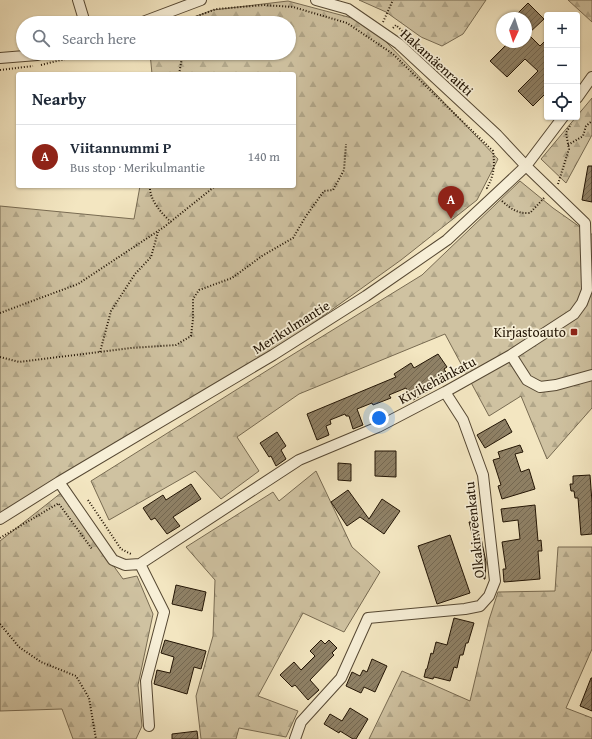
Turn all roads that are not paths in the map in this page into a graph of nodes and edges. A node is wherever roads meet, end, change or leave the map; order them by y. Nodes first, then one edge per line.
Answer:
1 (78, 0) edge
2 (201, 0) edge
3 (316, 0) edge
4 (83, 16) edge
5 (159, 16) edge
6 (16, 57) edge
7 (0, 58) edge
8 (592, 77) edge
9 (580, 94) edge
10 (561, 120) edge
11 (526, 166) junction
12 (589, 223) edge
13 (511, 355) junction
14 (592, 375) edge
15 (445, 392) junction
16 (59, 482) junction
17 (0, 518) edge
18 (140, 564) junction
19 (149, 726) dead end
20 (295, 739) edge

1 - 4 street
2 - 5 street
3 - 11 street, Hakamäenraitti
6 - 7 street
8 - 9 street
10 - 11 street, Merikulmantie
11 - 12 street, Kivikehänkatu
11 - 16 street, Merikulmantie
12 - 13 street, Kivikehänkatu
13 - 14 street
13 - 15 street, Kivikehänkatu
15 - 18 street, Kivikehänkatu
15 - 20 street, Olkakirveenkatu
16 - 17 street, Merikulmantie
16 - 18 street
18 - 19 street

